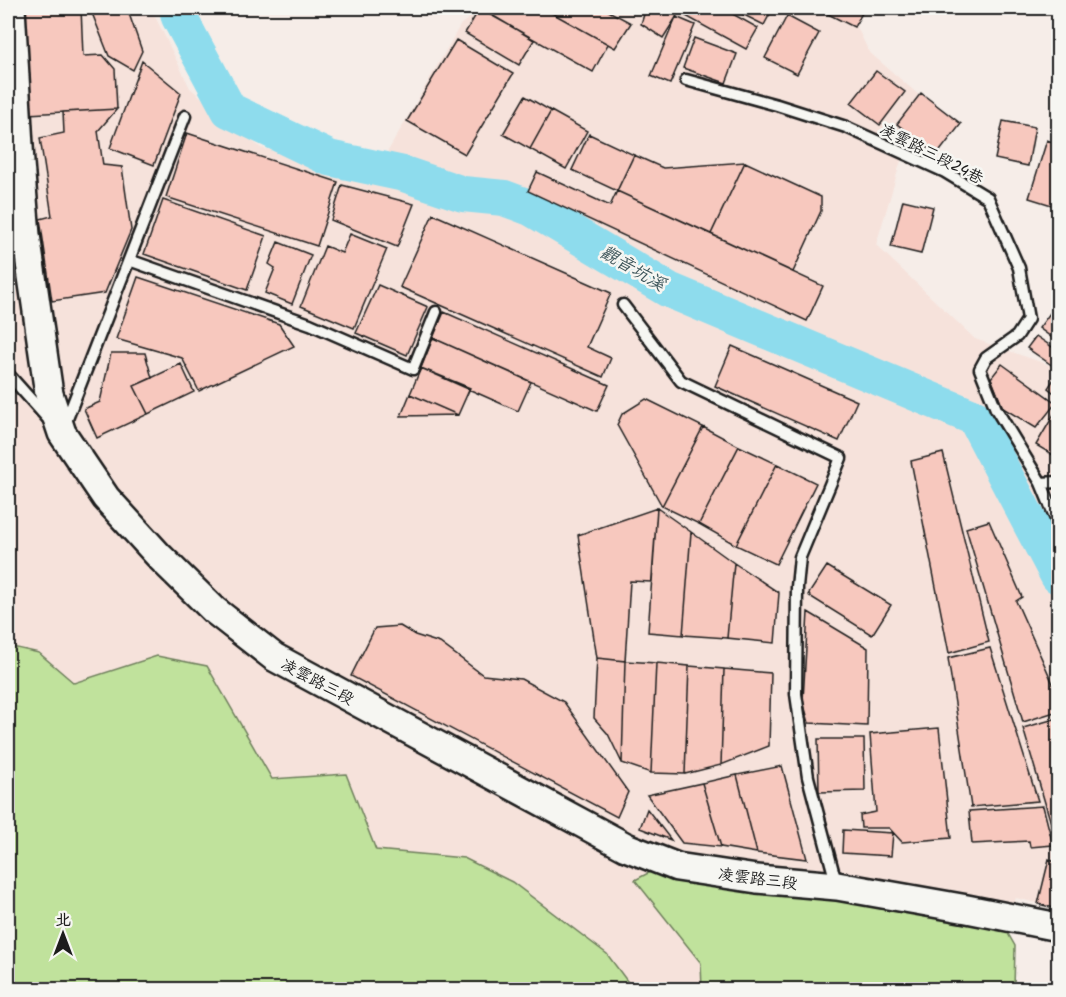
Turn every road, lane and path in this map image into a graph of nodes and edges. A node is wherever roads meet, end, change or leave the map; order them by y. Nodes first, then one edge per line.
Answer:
1 (11, 8) edge
2 (686, 80) dead end
3 (184, 116) dead end
4 (129, 260) junction
5 (623, 305) dead end
6 (436, 312) dead end
7 (8, 374) edge
8 (62, 433) junction
9 (1059, 482) edge
10 (1041, 483) junction
11 (1059, 524) edge
12 (837, 886) junction
13 (1059, 927) edge

1 - 8 street, 凌雲路三段
2 - 10 lane, 凌雲路三段24巷
3 - 4 lane
4 - 6 lane
4 - 8 lane
5 - 12 lane
7 - 8 lane
8 - 12 street, 凌雲路三段
9 - 10 lane
10 - 11 lane, 凌雲路三段24巷
12 - 13 street, 凌雲路三段

